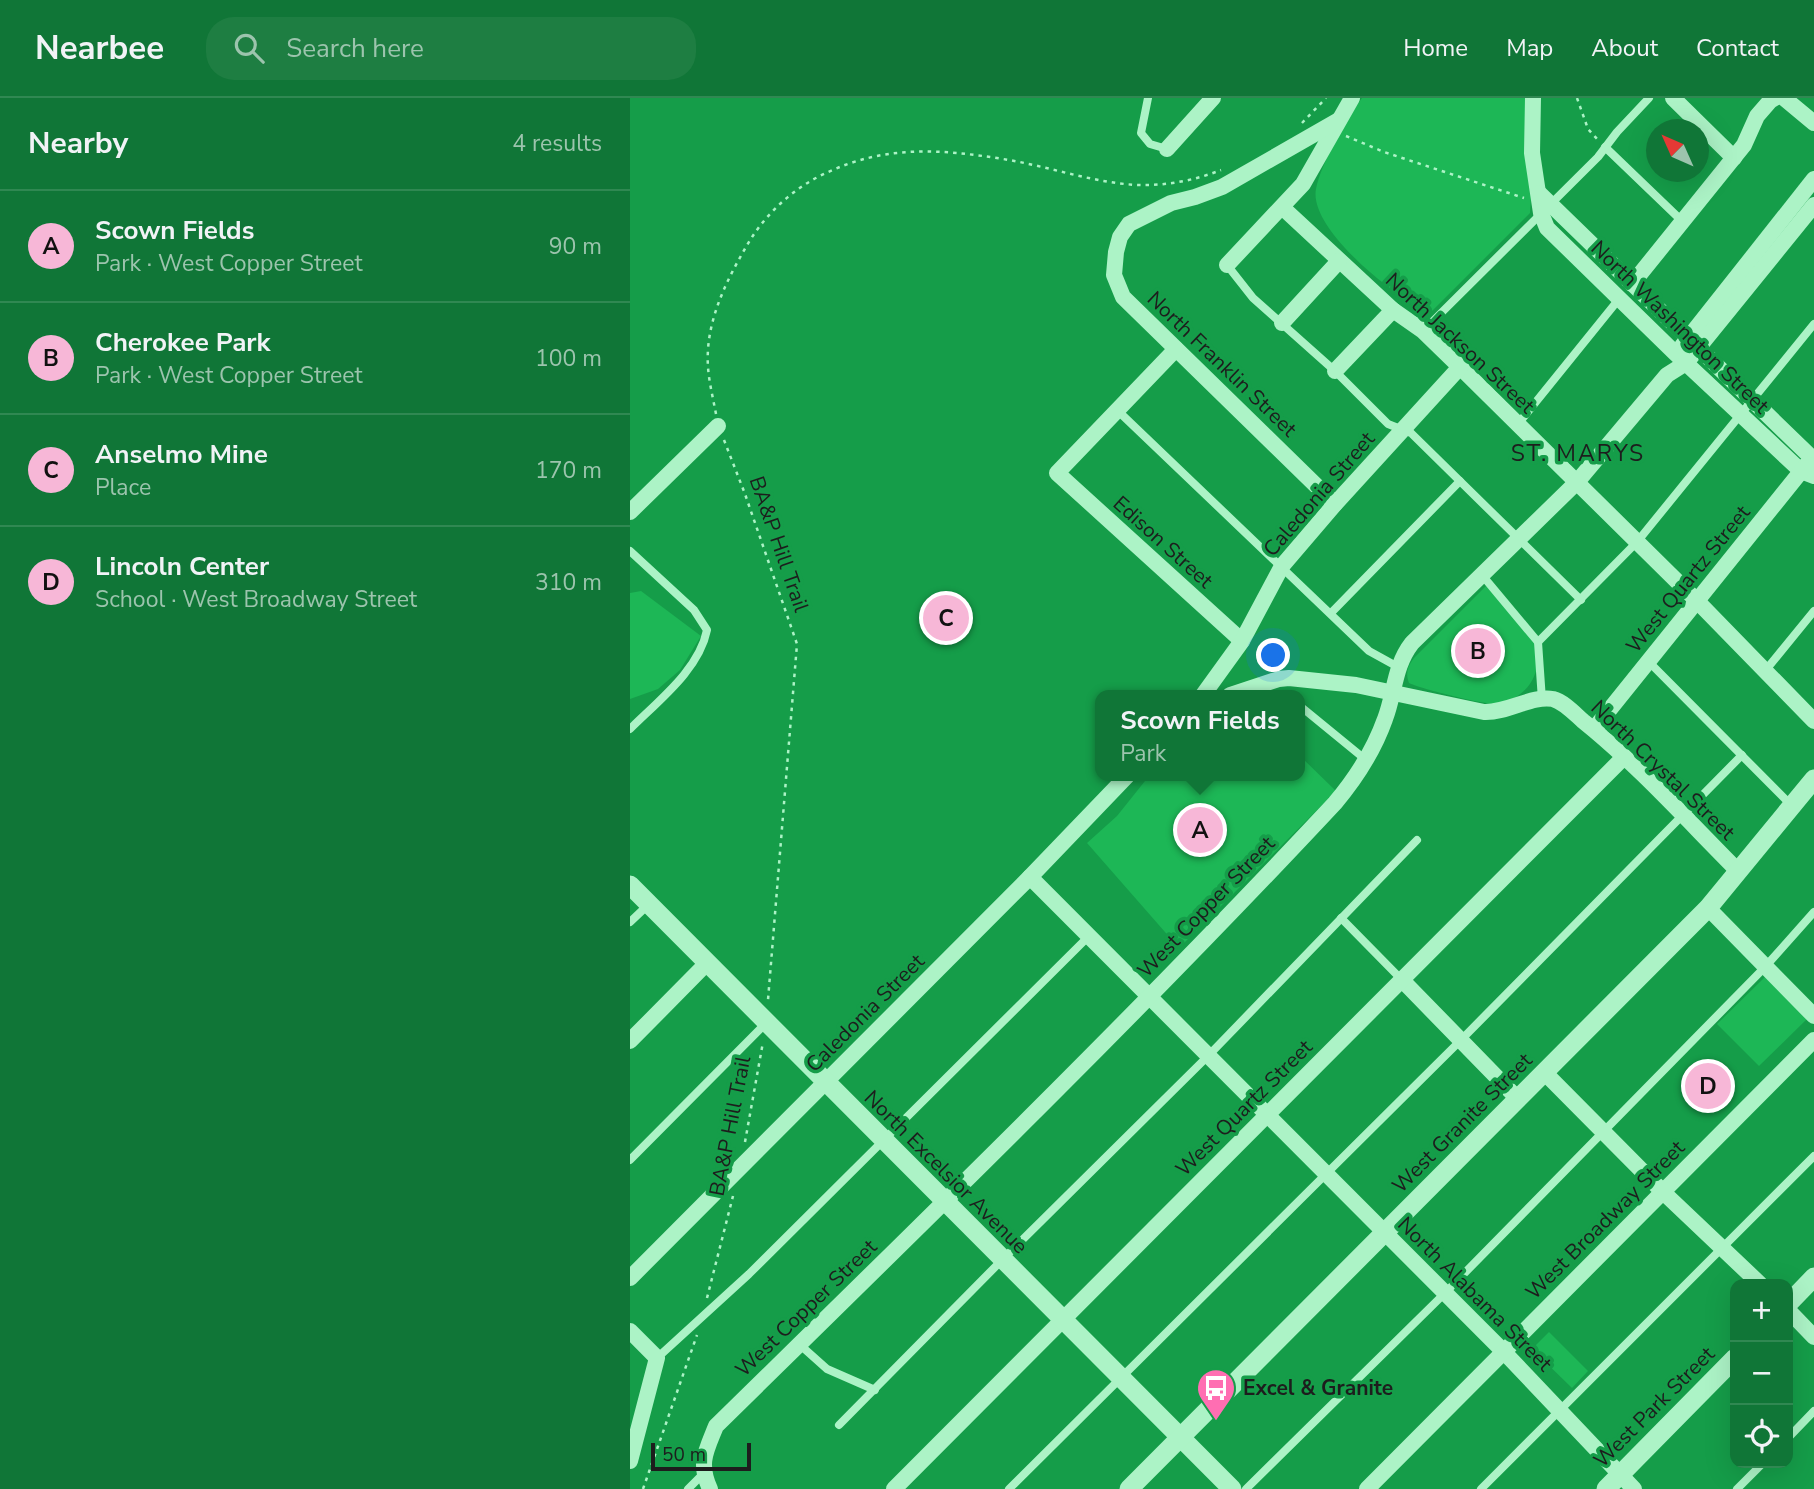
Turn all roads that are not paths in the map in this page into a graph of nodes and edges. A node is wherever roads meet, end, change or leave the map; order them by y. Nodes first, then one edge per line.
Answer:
1 (1148, 98) edge
2 (1213, 98) edge
3 (1352, 98) edge
4 (1533, 98) edge
5 (1649, 98) edge
6 (1673, 98) edge
7 (1775, 98) edge
8 (1784, 98) edge
9 (1814, 123) edge
10 (1336, 125) junction
11 (1605, 147) junction
12 (1167, 149) joint
13 (1734, 158) junction
14 (1814, 179) edge
15 (1542, 204) junction
16 (1814, 205) edge
17 (1283, 208) junction
18 (1682, 221) junction
19 (1339, 261) junction
20 (1227, 265) joint
21 (1632, 284) junction
22 (1619, 299) junction
23 (1394, 310) junction
24 (1282, 323) junction
25 (1814, 324) edge
26 (1423, 331) junction
27 (1694, 344) junction
28 (1176, 349) junction
29 (1681, 358) junction
30 (1460, 367) junction
31 (1335, 371) junction
32 (1753, 401) junction
33 (1117, 410) junction
34 (1741, 415) junction
35 (1518, 424) junction
36 (718, 426) road end
37 (1402, 430) junction
38 (1811, 464) edge
39 (1460, 481) junction
40 (1577, 482) junction
41 (1335, 504) junction
42 (632, 505) edge
43 (1519, 538) junction
44 (1637, 542) junction
45 (630, 551) edge
46 (1282, 566) junction
47 (1482, 575) junction
48 (1581, 600) junction
49 (1697, 601) junction
50 (1814, 611) edge
51 (1331, 613) junction
52 (1242, 641) junction
53 (1538, 642) junction
54 (1649, 662) junction
55 (1398, 667) junction
56 (1765, 671) junction
57 (1211, 690) edge
58 (1247, 690) edge
59 (1393, 692) junction
60 (1542, 699) junction
61 (1305, 710) edge
62 (1814, 721) edge
63 (630, 729) edge
64 (1594, 729) junction
65 (1742, 755) junction
66 (1624, 757) junction
67 (1366, 760) junction
68 (1814, 779) edge
69 (1121, 781) edge
70 (1792, 806) junction
71 (1683, 816) junction
72 (1416, 840) dead end
73 (1738, 871) junction
74 (1030, 877) junction
75 (630, 885) edge
76 (649, 904) junction
77 (1709, 908) junction
78 (1814, 912) edge
79 (1341, 918) junction
80 (630, 922) edge
81 (1089, 936) junction
82 (708, 963) junction
83 (1765, 967) junction
84 (1402, 980) junction
85 (1149, 996) junction
86 (1814, 1016) edge
87 (766, 1023) junction
88 (1461, 1040) junction
89 (1814, 1040) edge
90 (630, 1041) edge
91 (1208, 1056) junction
92 (1545, 1073) junction
93 (826, 1082) junction
94 (1518, 1099) junction
95 (1266, 1116) junction
96 (1603, 1132) junction
97 (885, 1141) junction
98 (1814, 1156) edge
99 (630, 1160) edge
100 (1326, 1175) junction
101 (1663, 1192) junction
102 (944, 1202) junction
103 (1384, 1233) junction
104 (1721, 1248) junction
105 (1002, 1260) junction
106 (630, 1278) edge
107 (1814, 1278) edge
108 (1755, 1279) edge
109 (1444, 1293) junction
110 (1793, 1299) edge
111 (1793, 1315) edge
112 (1061, 1319) junction
113 (630, 1331) edge
114 (1814, 1337) edge
115 (799, 1344) junction
116 (1503, 1351) junction
117 (657, 1358) junction
118 (1730, 1363) edge
119 (1119, 1378) junction
120 (875, 1390) junction
121 (1560, 1410) junction
122 (1814, 1411) edge
123 (839, 1425) dead end
124 (1793, 1433) edge
125 (1180, 1438) junction
126 (630, 1461) edge
127 (1758, 1468) edge
128 (706, 1482) edge
129 (1613, 1482) edge
130 (688, 1489) edge
131 (894, 1489) edge
132 (1009, 1489) edge
133 (1129, 1489) edge
134 (1232, 1489) edge
135 (1246, 1489) edge
136 (1367, 1489) edge
137 (1482, 1489) edge
138 (1634, 1489) edge
139 (1737, 1489) edge

1 - 12 lane
2 - 12 street
3 - 10 street
4 - 15 street, North Washington Street
5 - 11 lane
6 - 13 street
7 - 13 street
8 - 9 street
10 - 17 street
10 - 28 street, North Franklin Street
11 - 15 lane
11 - 18 lane
13 - 18 street
14 - 27 street, West Copper Street
15 - 21 street, North Washington Street
15 - 22 street, North Washington Street
15 - 26 lane
16 - 27 street, West Copper Street
17 - 19 street, North Jackson Street
17 - 20 street
18 - 21 street
19 - 23 street, North Jackson Street
19 - 24 street
20 - 24 lane
21 - 27 street, North Washington Street
22 - 29 street, North Washington Street
22 - 35 lane
23 - 26 street, North Jackson Street
23 - 31 street
24 - 31 lane
25 - 32 lane
26 - 30 street, North Jackson Street
27 - 29 street, West Copper Street
27 - 32 street, North Washington Street
28 - 33 street
28 - 41 street, North Franklin Street
29 - 34 street, North Washington Street
29 - 40 street, West Copper Street
30 - 35 street, North Jackson Street
30 - 37 street, Caledonia Street
31 - 37 lane
32 - 34 lane
32 - 38 street, North Washington Street
33 - 46 lane
33 - 52 street, Edison Street
34 - 38 street, North Washington Street
34 - 44 lane
35 - 40 street, North Jackson Street
36 - 42 street
37 - 39 lane
37 - 41 street, Caledonia Street
38 - 49 street, West Quartz Street
39 - 43 lane
39 - 51 lane
40 - 43 street, West Copper Street
40 - 44 street, North Jackson Street
41 - 46 street, Caledonia Street
43 - 47 street, West Copper Street
43 - 48 lane
44 - 48 lane
44 - 49 street, North Jackson Street
45 - 63 lane
46 - 51 lane
46 - 52 street, Caledonia Street
47 - 53 lane
47 - 55 street, West Copper Street
48 - 53 lane
49 - 54 street, West Quartz Street
49 - 56 street, North Jackson Street
50 - 56 lane
51 - 55 lane
52 - 57 street, Caledonia Street
53 - 60 lane
54 - 64 street, West Quartz Street
54 - 65 lane
55 - 59 street, West Copper Street
56 - 62 street, North Jackson Street
58 - 59 street
59 - 60 street
59 - 67 street, West Copper Street
60 - 64 street, North Crystal Street
61 - 67 lane
64 - 66 street, North Crystal Street
65 - 70 lane
65 - 71 lane
66 - 71 street, North Crystal Street
66 - 84 street, West Quartz Street
67 - 85 street, West Copper Street
68 - 70 street, West Granite Street
69 - 74 street, Caledonia Street
70 - 73 street, West Granite Street
71 - 73 street, North Crystal Street
71 - 88 lane
72 - 79 lane
73 - 77 street, West Granite Street
74 - 81 street, North Alabama Street
74 - 93 street, Caledonia Street
75 - 76 street, North Excelsior Avenue
76 - 80 lane
76 - 82 street, North Excelsior Avenue
77 - 83 street
77 - 92 street, West Granite Street
78 - 83 lane
79 - 84 lane
79 - 91 lane
81 - 85 street, North Alabama Street
81 - 97 lane
82 - 87 street, North Excelsior Avenue
82 - 90 street
83 - 86 street
83 - 96 lane
84 - 88 street
84 - 95 street, West Quartz Street
85 - 91 street, North Alabama Street
85 - 102 street, West Copper Street
87 - 93 street, North Excelsior Avenue
87 - 99 lane
88 - 94 street
88 - 100 lane
89 - 101 street, West Broadway Street
91 - 95 street, North Alabama Street
91 - 105 lane
92 - 94 street, West Granite Street
92 - 96 street
93 - 97 street, North Excelsior Avenue
93 - 106 street, Caledonia Street
94 - 103 street, West Granite Street
95 - 100 street, North Alabama Street
95 - 112 street, West Quartz Street
96 - 101 street
96 - 109 lane
97 - 102 street, North Excelsior Avenue
97 - 117 lane
98 - 104 lane
100 - 103 street, North Alabama Street
100 - 119 lane
101 - 104 street
101 - 116 street, West Broadway Street
102 - 105 street, North Excelsior Avenue
102 - 115 street, West Copper Street
103 - 109 street, North Alabama Street
103 - 125 street, West Granite Street
104 - 108 street
104 - 121 lane
105 - 112 street, North Excelsior Avenue
105 - 120 lane
107 - 110 street
109 - 116 street, North Alabama Street
109 - 135 lane
111 - 114 street
112 - 119 street, North Excelsior Avenue
112 - 131 street, West Quartz Street
113 - 117 street
115 - 120 lane
115 - 128 street, West Copper Street
116 - 121 street, North Alabama Street
116 - 136 street, West Broadway Street
117 - 126 street
118 - 129 street, West Park Street
119 - 125 street, North Excelsior Avenue
119 - 132 lane
120 - 123 lane
121 - 129 street, North Alabama Street
121 - 137 lane
122 - 124 lane
125 - 133 street, West Granite Street
125 - 134 street, North Excelsior Avenue
127 - 139 lane
128 - 130 lane
129 - 138 street, North Alabama Street

